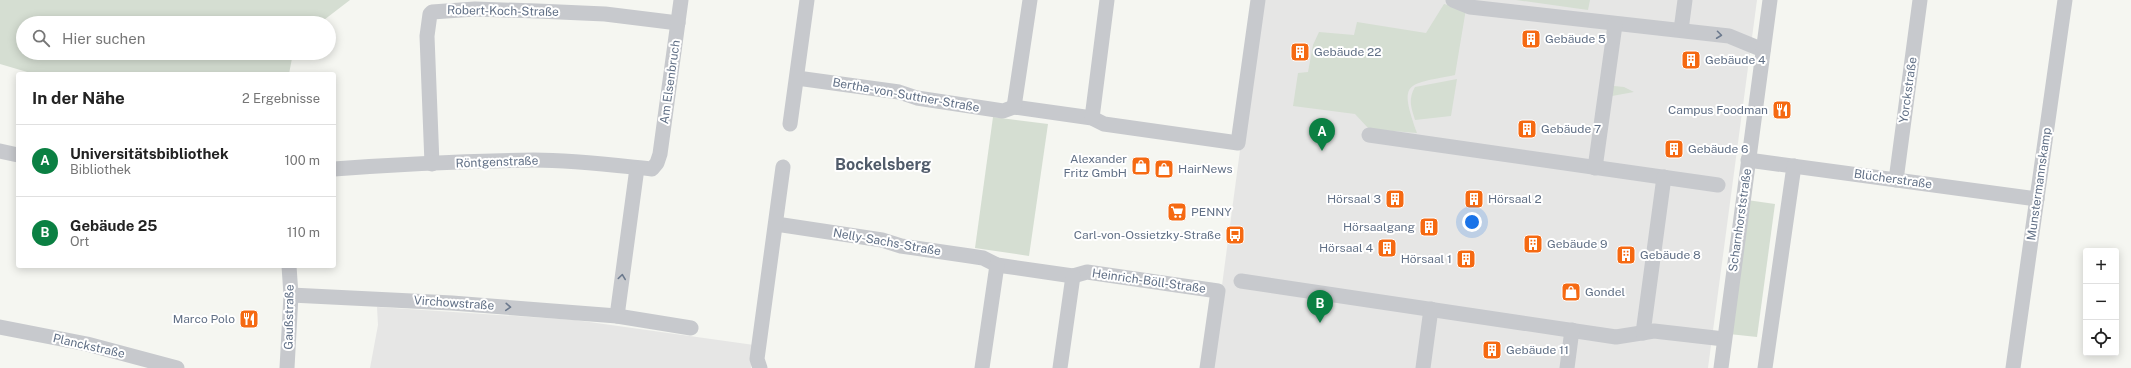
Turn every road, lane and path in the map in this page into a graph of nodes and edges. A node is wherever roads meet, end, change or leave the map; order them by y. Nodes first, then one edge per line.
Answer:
1 (681, 0) edge
2 (807, 0) edge
3 (1030, 0) edge
4 (1107, 0) edge
5 (1258, 0) edge
6 (1453, 0) edge
7 (1685, 0) edge
8 (1770, 0) edge
9 (1920, 0) edge
10 (2065, 0) edge
11 (492, 5) edge
12 (678, 22) junction
13 (1615, 25) junction
14 (1680, 30) junction
15 (1763, 50) junction
16 (797, 78) junction
17 (1014, 107) junction
18 (1092, 118) junction
19 (790, 124) dead end
20 (1369, 135) dead end
21 (0, 151) edge
22 (16, 155) edge
23 (1748, 160) junction
24 (657, 163) joint
25 (432, 164) junction
26 (1794, 166) junction
27 (783, 167) dead end
28 (637, 168) junction
29 (1595, 168) junction
30 (336, 169) edge
31 (1664, 177) junction
32 (1896, 180) junction
33 (1718, 185) dead end
34 (2037, 199) junction
35 (776, 224) junction
36 (997, 265) junction
37 (289, 268) edge
38 (1073, 276) junction
39 (1241, 281) dead end
40 (291, 295) junction
41 (1431, 309) junction
42 (617, 316) junction
43 (0, 327) edge
44 (691, 328) dead end
45 (1572, 330) junction
46 (1643, 333) junction
47 (1724, 339) junction
48 (177, 368) edge
49 (287, 368) edge
50 (760, 368) edge
51 (982, 368) edge
52 (1060, 368) edge
53 (1207, 368) edge
54 (1423, 368) edge
55 (1567, 368) edge
56 (1721, 368) edge
57 (1765, 368) edge
58 (2013, 368) edge

1 - 12 street, Am Elsenbruch
2 - 16 street
3 - 17 street
4 - 18 street
5 - 18 street
6 - 13 street
7 - 14 street
8 - 15 street, Scharnhorststraße
9 - 32 street, Yorckstraße
10 - 34 street, Munstermannskamp
11 - 12 street, Robert-Koch-Straße
11 - 25 street, Robert-Koch-Straße
12 - 24 street, Am Elsenbruch
13 - 14 street
13 - 29 street
14 -> 15 street
15 - 23 street, Scharnhorststraße
16 - 17 street, Bertha-von-Suttner-Straße
16 - 19 street
17 - 18 street, Bertha-von-Suttner-Straße
20 - 29 street
21 - 22 street
23 - 26 street, Blücherstraße
23 - 47 street, Scharnhorststraße
24 - 28 street, Röntgenstraße
25 - 28 street, Röntgenstraße
25 - 30 street, Röntgenstraße
26 - 32 street, Blücherstraße
26 - 57 street
27 - 35 street
42 -> 28 street
29 - 31 street
31 - 33 street
31 - 46 street
32 - 34 street, Blücherstraße
34 - 58 street, Munstermannskamp
35 - 36 street, Nelly-Sachs-Straße
35 - 50 street
36 - 38 street, Nelly-Sachs-Straße
36 - 51 street
37 - 40 street, Gaußstraße
38 - 52 street
38 - 53 street, Heinrich-Böll-Straße
39 - 41 street
40 -> 42 street, Virchowstraße
40 - 49 street, Gaußstraße
41 - 45 street
41 - 54 street
42 - 44 street, Virchowstraße
43 - 48 street, Planckstraße
45 - 46 street
45 - 55 street
46 - 47 street
47 - 56 street, Scharnhorststraße

